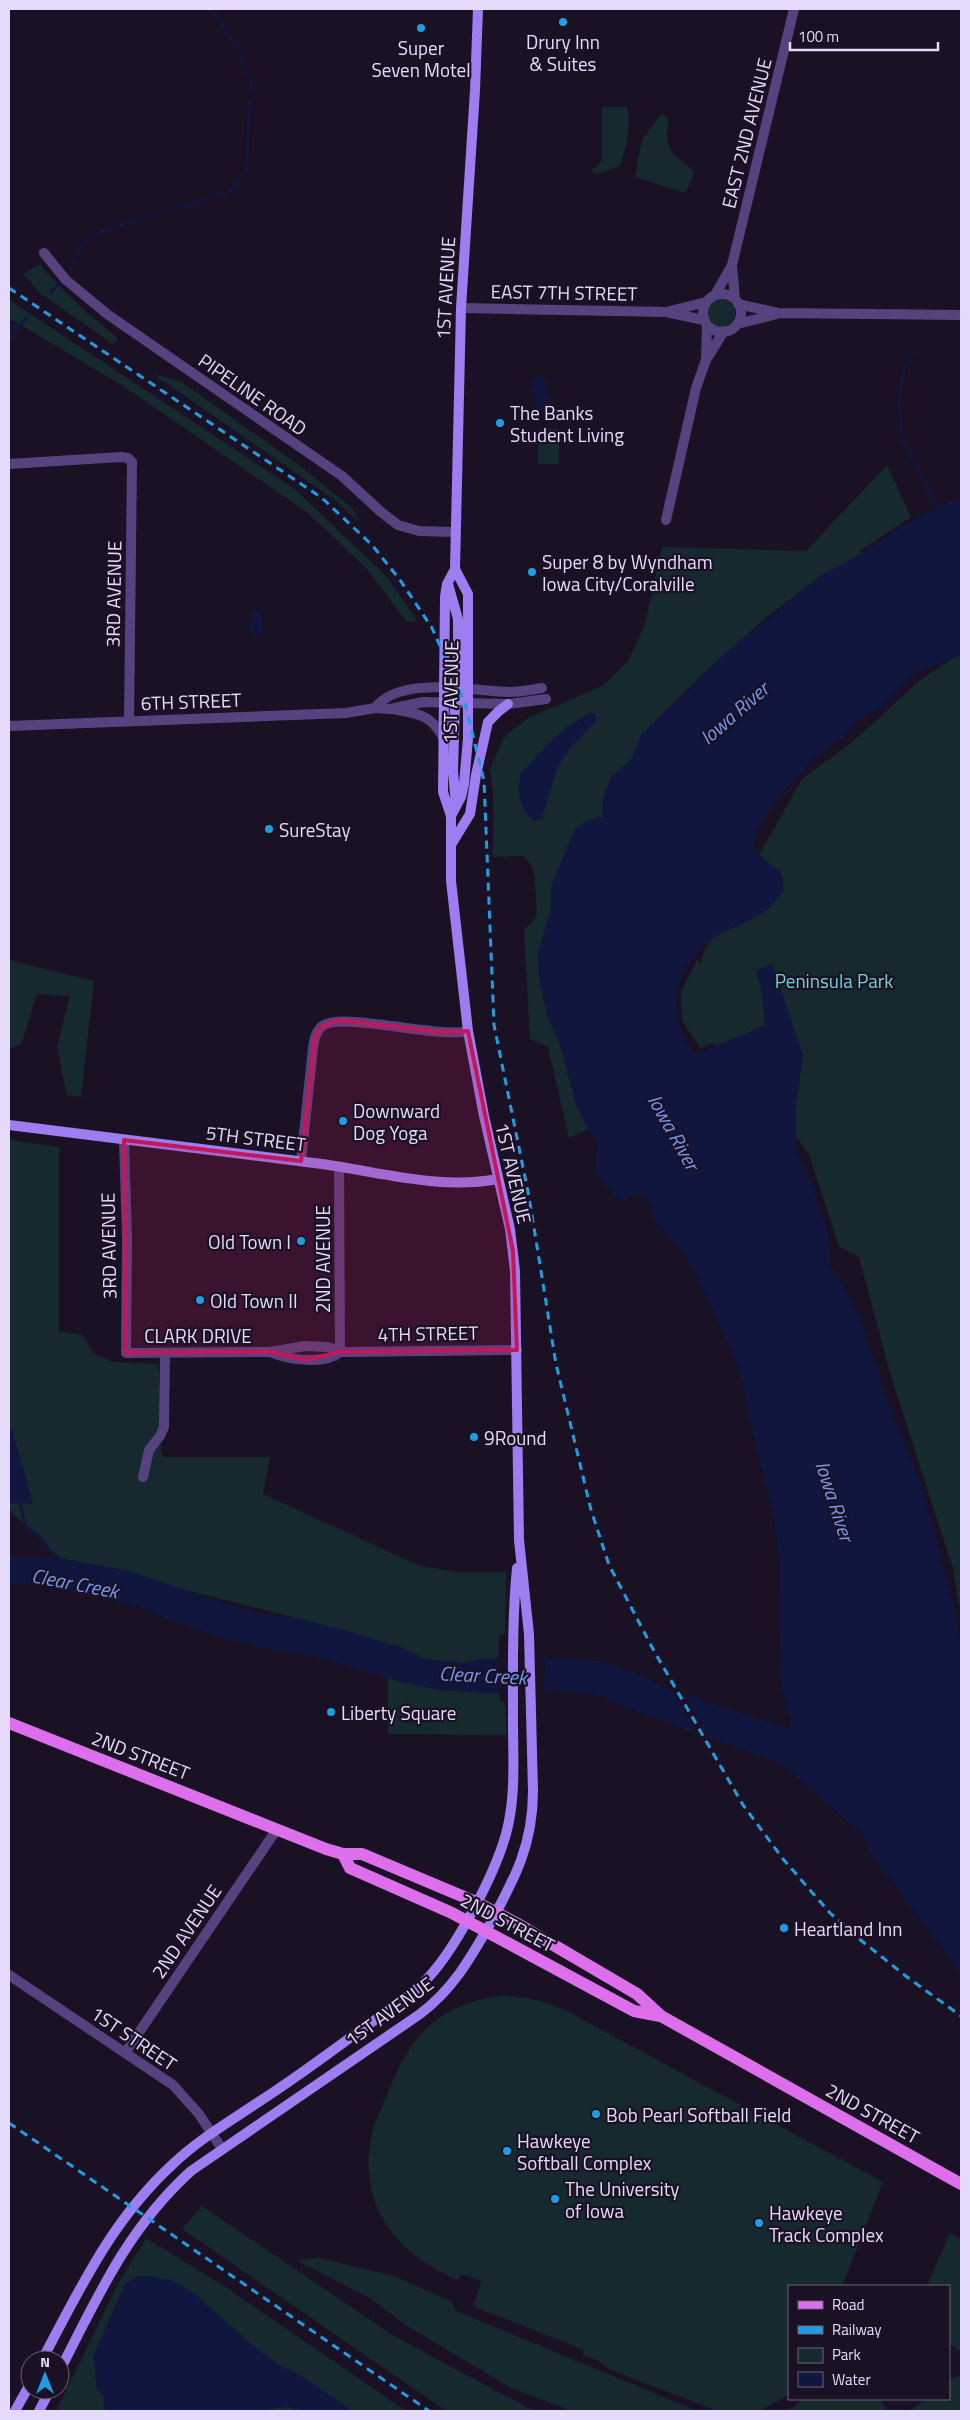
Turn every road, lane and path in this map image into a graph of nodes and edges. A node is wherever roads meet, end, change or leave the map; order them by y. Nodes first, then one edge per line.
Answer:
1 (478, 9) edge
2 (794, 9) edge
3 (44, 253) dead end
4 (732, 265) junction
5 (715, 295) junction
6 (736, 301) junction
7 (706, 302) junction
8 (461, 308) junction
9 (666, 312) junction
10 (778, 313) junction
11 (961, 316) edge
12 (706, 322) junction
13 (737, 324) junction
14 (724, 332) junction
15 (706, 360) junction
16 (9, 464) edge
17 (666, 520) dead end
18 (455, 532) junction
19 (455, 569) junction
20 (447, 584) junction
21 (444, 688) junction
22 (542, 688) dead end
23 (463, 689) junction
24 (546, 699) dead end
25 (450, 702) junction
26 (468, 704) junction
27 (508, 704) junction
28 (375, 708) junction
29 (390, 709) junction
30 (129, 721) junction
31 (9, 726) edge
32 (444, 739) junction
33 (456, 806) junction
34 (451, 816) junction
35 (451, 845) junction
36 (468, 1030) junction
37 (9, 1125) edge
38 (124, 1140) junction
39 (301, 1161) junction
40 (339, 1166) junction
41 (498, 1179) junction
42 (517, 1350) junction
43 (340, 1352) junction
44 (126, 1353) joint
45 (165, 1353) junction
46 (143, 1477) dead end
47 (519, 1540) junction
48 (9, 1723) edge
49 (277, 1829) junction
50 (343, 1854) junction
51 (476, 1902) junction
52 (496, 1913) junction
53 (466, 1920) junction
54 (485, 1932) junction
55 (9, 1975) edge
56 (661, 2016) junction
57 (125, 2053) junction
58 (212, 2134) junction
59 (222, 2149) junction
60 (961, 2184) edge
61 (47, 2350) edge
62 (70, 2350) edge

1 - 8 main road, 1ST AVENUE
2 - 4 street, EAST 2ND AVENUE
3 - 18 street, PIPELINE ROAD
4 - 5 street, EAST 2ND AVENUE
4 - 6 street, EAST 2ND AVENUE
5 - 6 street
5 - 7 street
6 - 10 street
6 - 13 street
7 - 9 street, EAST 7TH STREET
7 - 12 street
8 - 9 street, EAST 7TH STREET
8 - 18 main road, 1ST AVENUE
9 - 12 street, EAST 7TH STREET
10 - 11 street
10 - 13 street
12 - 14 street
12 - 15 street
13 - 14 street
14 - 15 street
15 - 17 street
16 - 30 street, 3RD AVENUE
18 - 19 main road, 1ST AVENUE
19 - 20 main road, 1ST AVENUE
19 - 23 main road, 1ST AVENUE
20 - 21 main road, 1ST AVENUE
20 - 23 main road
21 - 23 street
21 - 25 main road
21 - 28 street, 6TH STREET
22 - 23 street
23 - 26 main road
24 - 27 street
25 - 26 street
25 - 29 street, 6TH STREET
25 - 32 main road, 1ST AVENUE
25 - 33 main road
26 - 27 street
26 - 33 main road, 1ST AVENUE
27 - 35 main road
28 - 29 street, 6TH STREET
28 - 30 street, 6TH STREET
29 - 32 street
30 - 31 street, 6TH STREET
32 - 34 main road, 1ST AVENUE
33 - 34 main road, 1ST AVENUE
34 - 35 main road, 1ST AVENUE
35 - 36 main road, 1ST AVENUE
36 - 39 street
36 - 41 main road, 1ST AVENUE
37 - 38 main road, 5TH STREET
38 - 39 main road, 5TH STREET
38 - 44 street, 3RD AVENUE
39 - 40 main road, 5TH STREET
40 - 41 main road, 5TH STREET
40 - 43 street, 2ND AVENUE
41 - 42 main road, 1ST AVENUE
42 - 43 street, 4TH STREET
42 - 47 main road, 1ST AVENUE
43 - 45 street, CLARK DRIVE
44 - 45 street, CLARK DRIVE
45 - 46 street
47 - 51 main road, 1ST AVENUE
47 - 52 main road, 1ST AVENUE
48 - 49 main road, 2ND STREET
49 - 50 main road, 2ND STREET
49 - 57 street, 2ND AVENUE
50 - 51 main road, 2ND STREET
50 - 53 main road, 2ND STREET
51 - 52 main road, 2ND STREET
51 - 53 main road, 1ST AVENUE
52 - 54 main road, 1ST AVENUE
52 - 56 main road, 2ND STREET
53 - 54 main road, 2ND STREET
53 - 58 main road, 1ST AVENUE
54 - 56 main road, 2ND STREET
54 - 59 main road, 1ST AVENUE
55 - 57 street, 1ST STREET
56 - 60 main road, 2ND STREET
57 - 58 street, 1ST STREET
58 - 59 street, 1ST STREET
58 - 61 main road, 1ST AVENUE
59 - 62 main road, 1ST AVENUE

